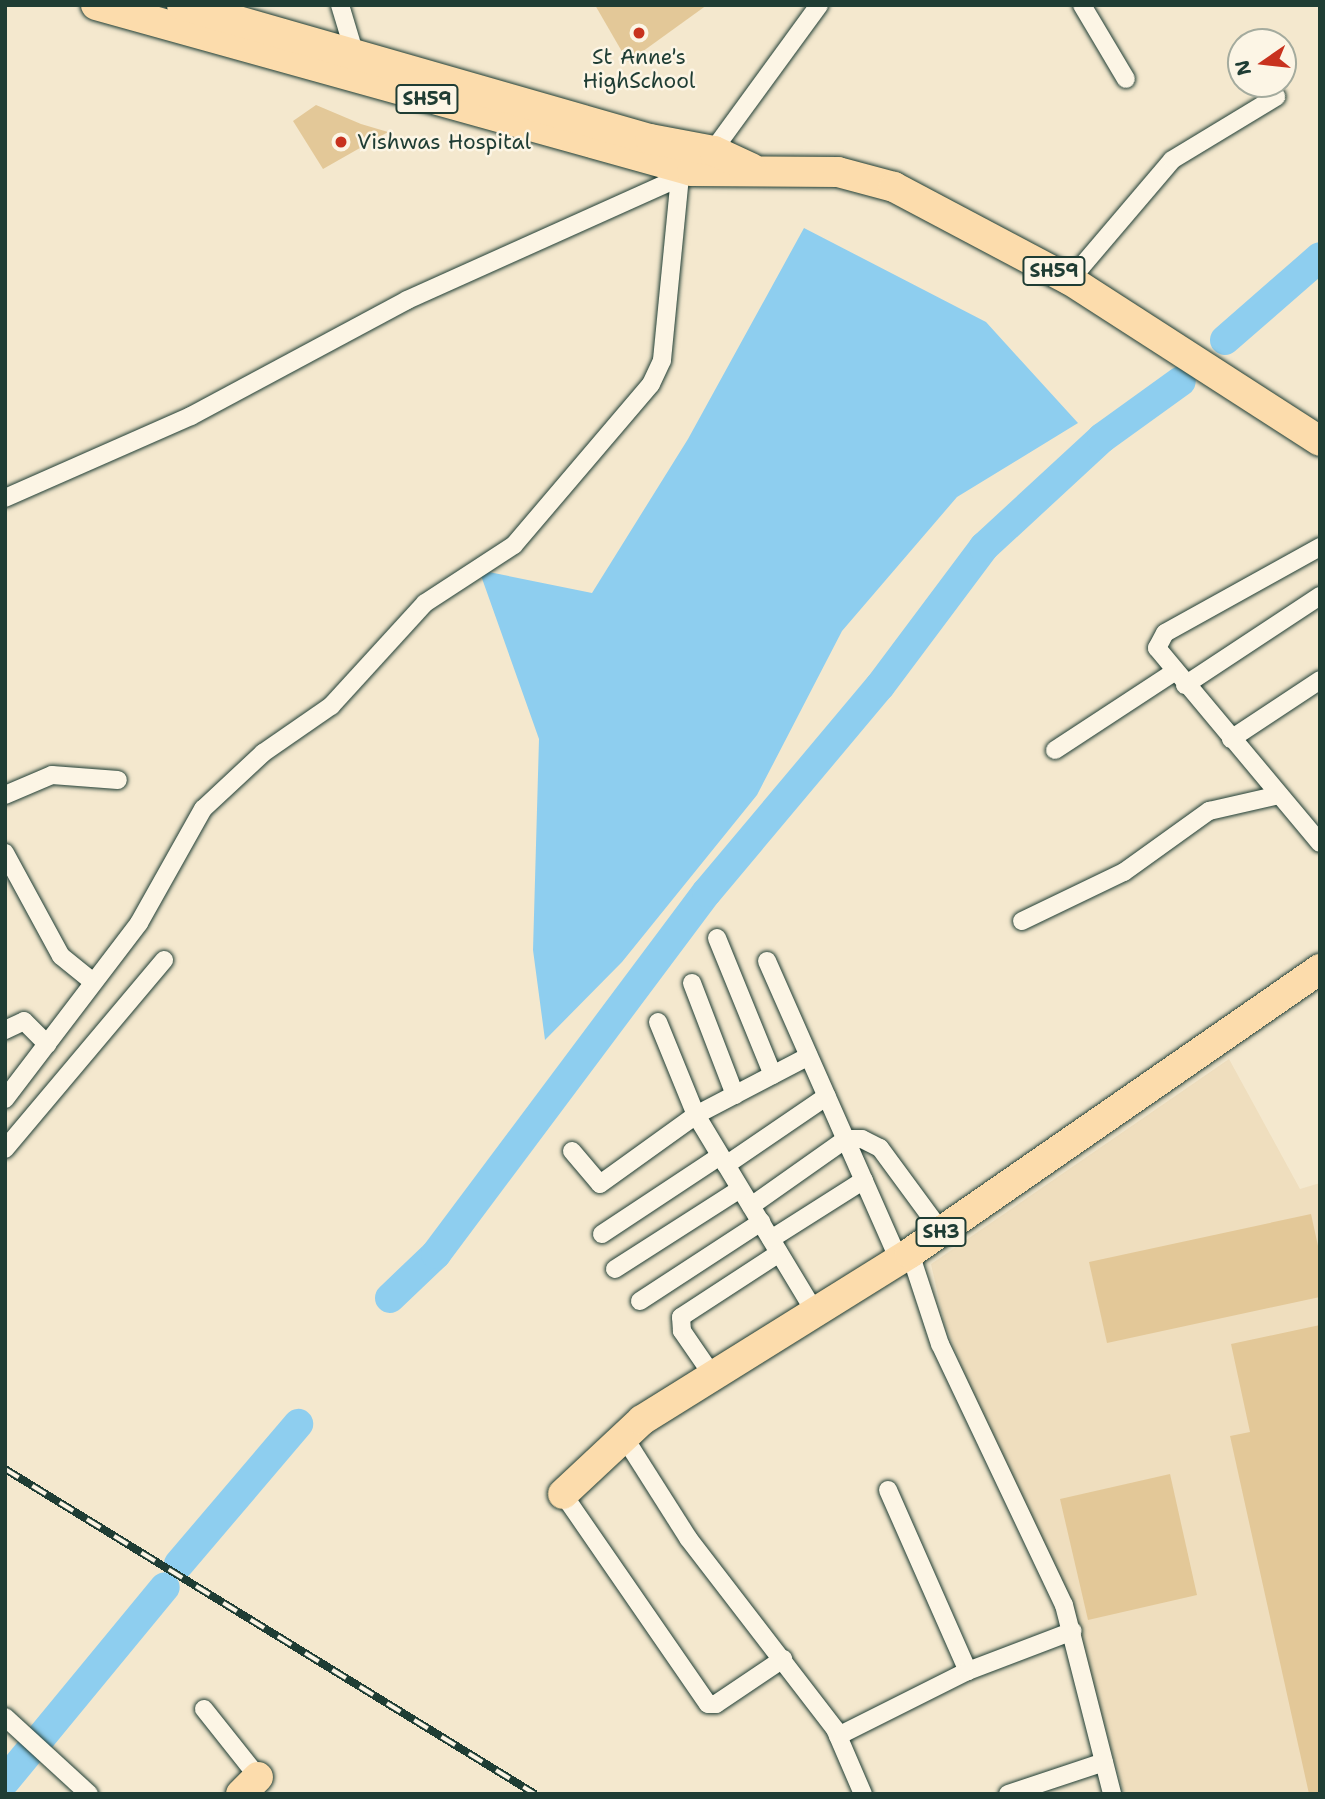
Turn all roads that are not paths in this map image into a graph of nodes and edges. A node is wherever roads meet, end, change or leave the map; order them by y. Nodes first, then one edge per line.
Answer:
1 (96, 5) edge
2 (182, 5) edge
3 (340, 5) edge
4 (819, 5) edge
5 (1082, 5) edge
6 (356, 58) junction
7 (1126, 79) dead end
8 (398, 80) junction
9 (1274, 98) edge
10 (714, 151) junction
11 (761, 172) junction
12 (686, 174) junction
13 (1070, 281) junction
14 (1320, 441) edge
15 (5, 498) edge
16 (1320, 547) edge
17 (1320, 596) edge
18 (1180, 679) junction
19 (1320, 680) edge
20 (1231, 739) junction
21 (1055, 750) dead end
22 (118, 779) dead end
23 (5, 795) edge
24 (1279, 795) junction
25 (1320, 843) edge
26 (5, 853) edge
27 (1022, 921) dead end
28 (717, 937) dead end
29 (164, 960) dead end
30 (767, 961) dead end
31 (1320, 969) edge
32 (93, 982) junction
33 (692, 983) dead end
34 (658, 1022) dead end
35 (5, 1030) edge
36 (47, 1044) junction
37 (809, 1056) junction
38 (773, 1075) junction
39 (735, 1095) junction
40 (827, 1096) junction
41 (5, 1099) edge
42 (696, 1115) junction
43 (846, 1139) junction
44 (5, 1149) edge
45 (572, 1151) dead end
46 (723, 1160) junction
47 (864, 1180) junction
48 (740, 1189) junction
49 (751, 1206) junction
50 (761, 1222) junction
51 (941, 1231) junction
52 (602, 1234) dead end
53 (775, 1246) junction
54 (905, 1256) junction
55 (615, 1269) dead end
56 (640, 1301) dead end
57 (815, 1312) junction
58 (713, 1376) junction
59 (624, 1437) junction
60 (888, 1489) dead end
61 (562, 1494) joint
62 (1073, 1631) junction
63 (783, 1659) junction
64 (968, 1671) junction
65 (204, 1709) dead end
66 (8, 1721) edge
67 (838, 1736) junction
68 (1104, 1762) junction
69 (249, 1785) edge
70 (89, 1794) edge
71 (863, 1794) edge
72 (1008, 1794) edge
73 (1112, 1794) edge

1 - 8 main road, SH59
2 - 6 main road, SH59
3 - 6 street
4 - 10 street
5 - 7 street
6 - 8 main road, SH59
8 - 10 main road, SH59
8 - 12 main road, SH59
9 - 13 street
10 - 11 main road, SH59
10 - 12 street
11 - 12 main road, SH59
11 - 13 main road, SH59
12 - 15 street
12 - 32 street
13 - 14 main road, SH59
16 - 18 street
17 - 18 street
18 - 20 street
18 - 21 street
19 - 20 street
20 - 24 street
22 - 23 street
24 - 25 street
24 - 27 street
26 - 32 street
28 - 38 street
29 - 44 street
30 - 37 street
31 - 51 main road, SH3
32 - 36 street
33 - 39 street
34 - 42 street
35 - 36 street
36 - 41 street
37 - 38 street
37 - 40 street
38 - 39 street
39 - 42 street
40 - 43 street
40 - 46 street
42 - 45 street
42 - 46 street
43 - 47 street
43 - 49 street
43 - 51 street
46 - 48 street
46 - 52 street
47 - 53 street
47 - 54 street
48 - 49 street
48 - 55 street
49 - 50 street
50 - 53 street
50 - 56 street
51 - 54 main road, SH3
53 - 57 street
53 - 58 street
54 - 57 main road, SH3
54 - 62 street
57 - 58 main road, SH3
58 - 59 main road, SH3
59 - 61 main road, SH3
59 - 63 street
60 - 64 street
61 - 63 street
62 - 64 street
62 - 68 street
63 - 67 street
64 - 67 street
65 - 69 street
66 - 70 street
67 - 71 street
68 - 72 street
68 - 73 street

